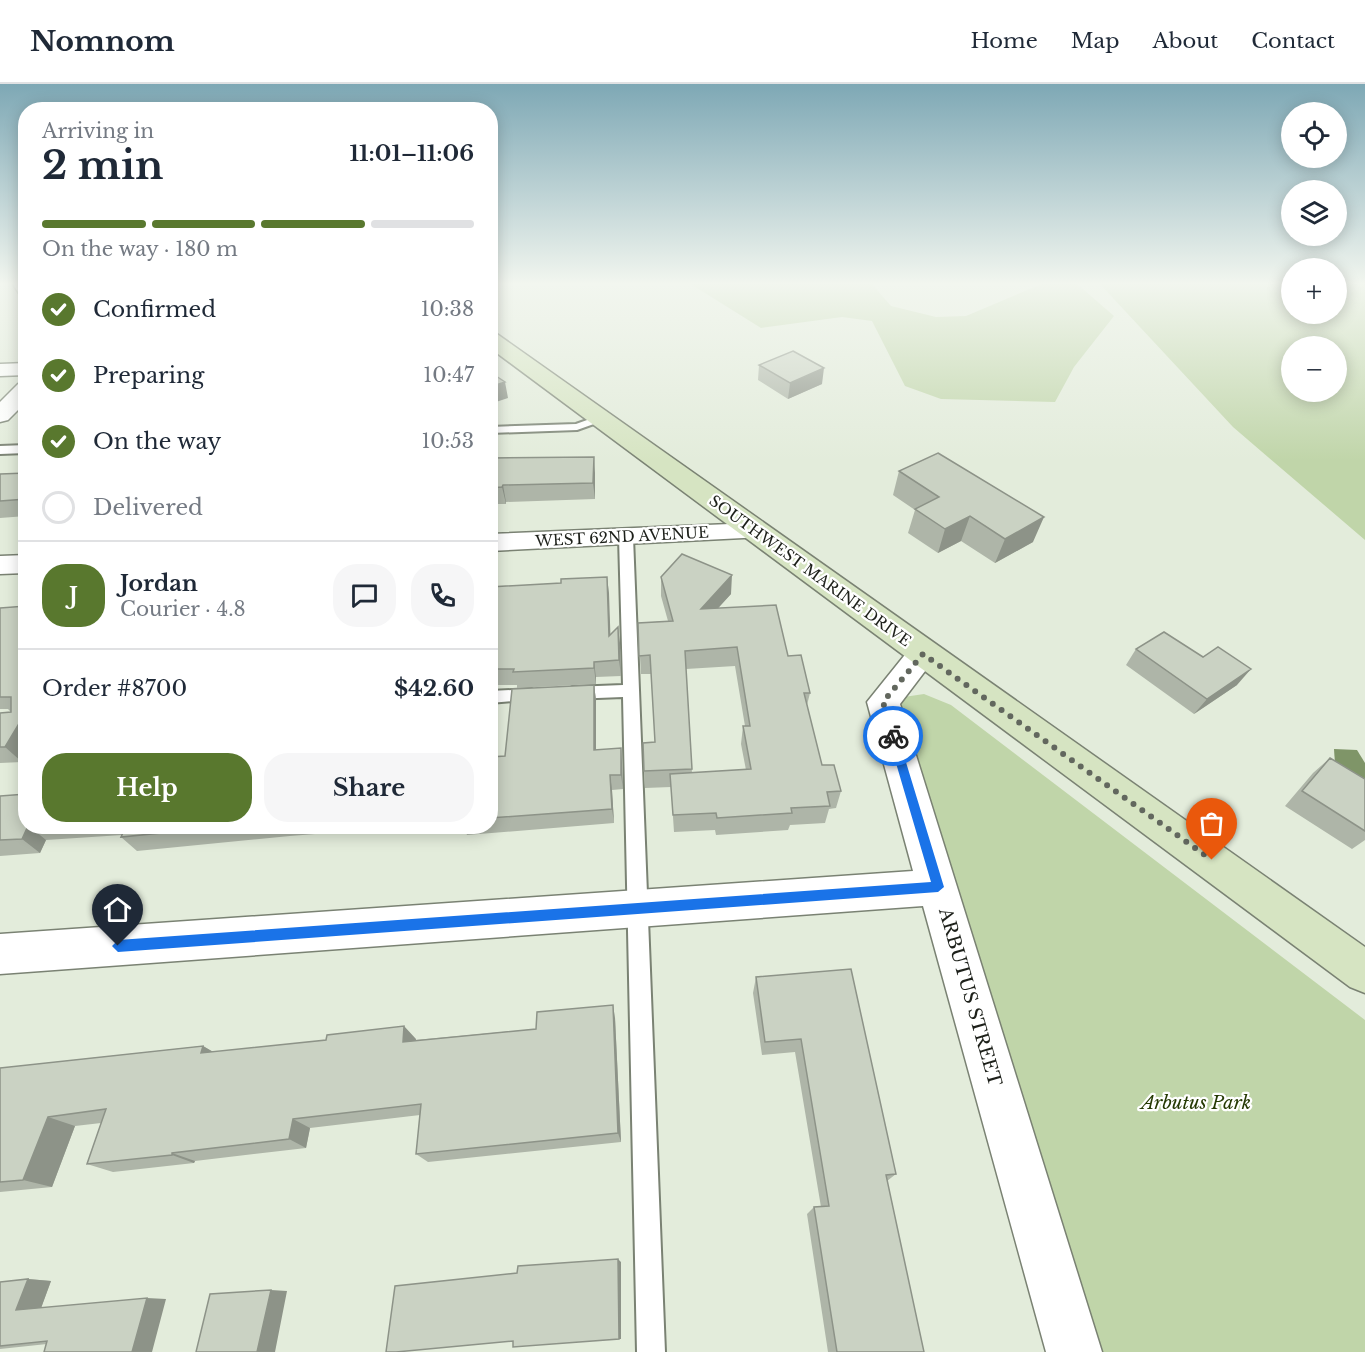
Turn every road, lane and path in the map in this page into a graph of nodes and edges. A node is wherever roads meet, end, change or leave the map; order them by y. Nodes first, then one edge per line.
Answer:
1 (498, 344) edge
2 (18, 369) edge
3 (0, 370) edge
4 (18, 397) edge
5 (0, 415) edge
6 (601, 418) junction
7 (498, 430) edge
8 (18, 449) edge
9 (0, 450) edge
10 (754, 531) junction
11 (626, 537) junction
12 (498, 543) edge
13 (18, 564) edge
14 (0, 565) edge
15 (923, 654) junction
16 (629, 691) junction
17 (498, 698) edge
18 (938, 887) junction
19 (638, 910) junction
20 (0, 954) edge
21 (1365, 972) edge
22 (651, 1352) edge
23 (1074, 1352) edge

1 - 6 main road, SOUTHWEST MARINE DRIVE
2 - 3 street
4 - 5 street
6 - 7 lane
6 - 10 main road, SOUTHWEST MARINE DRIVE
8 - 9 lane
10 - 11 street, WEST 62ND AVENUE
10 - 15 main road, SOUTHWEST MARINE DRIVE
11 - 12 street, WEST 62ND AVENUE
11 - 16 lane
13 - 14 street
15 - 18 street, ARBUTUS STREET
15 - 21 main road, SOUTHWEST MARINE DRIVE
16 - 17 lane
16 - 19 lane
18 - 19 street
18 - 23 street, ARBUTUS STREET
19 - 20 street
19 - 22 lane

